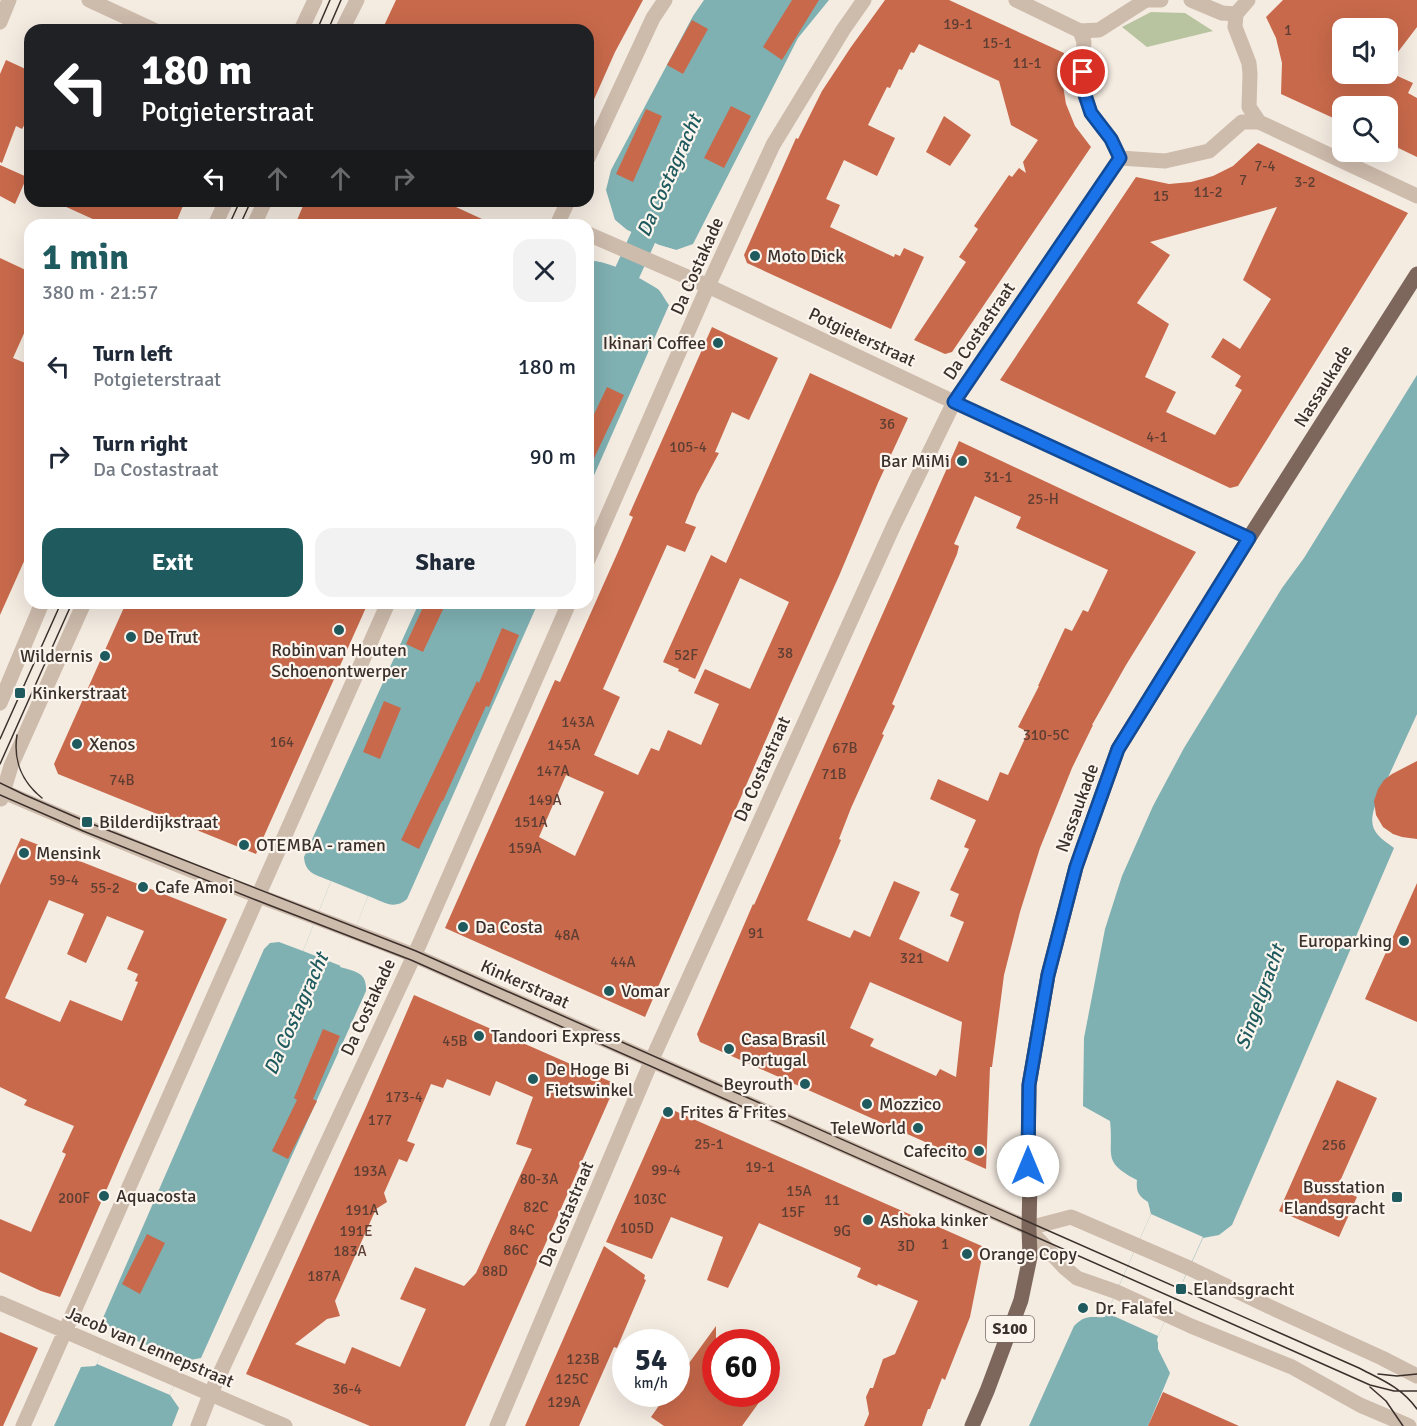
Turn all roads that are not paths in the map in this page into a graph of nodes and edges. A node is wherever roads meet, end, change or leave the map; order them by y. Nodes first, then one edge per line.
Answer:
1 (9, 0) edge
2 (89, 0) edge
3 (315, 0) edge
4 (357, 0) edge
5 (665, 0) edge
6 (864, 0) edge
7 (1016, 0) edge
8 (1161, 0) edge
9 (1191, 0) edge
10 (1248, 0) edge
11 (1236, 14) junction
12 (0, 22) edge
13 (141, 24) edge
14 (304, 24) edge
15 (345, 24) edge
16 (1080, 31) junction
17 (1259, 122) junction
18 (594, 145) edge
19 (1120, 158) junction
20 (1417, 196) edge
21 (594, 237) edge
22 (1417, 274) edge
23 (708, 286) junction
24 (954, 402) junction
25 (1249, 538) junction
26 (594, 546) edge
27 (39, 609) edge
28 (81, 609) edge
29 (385, 609) edge
30 (566, 609) edge
31 (0, 703) edge
32 (1, 795) edge
33 (257, 896) junction
34 (413, 955) junction
35 (652, 1060) junction
36 (1029, 1228) junction
37 (0, 1303) edge
38 (64, 1331) junction
39 (1417, 1376) edge
40 (210, 1395) junction
41 (1417, 1414) edge
42 (23, 1426) edge
43 (198, 1426) edge
44 (285, 1426) edge
45 (497, 1426) edge
46 (972, 1426) edge
47 (1411, 1426) edge

1 - 12 street
2 - 13 street
3 - 14 street
4 - 15 street
5 - 18 street
6 - 23 street, Da Costakade
7 - 16 street
8 - 16 street
9 - 11 street
10 - 11 street
11 - 17 street
16 - 19 street
17 - 19 street
17 - 20 street
19 - 24 street, Da Costastraat
21 - 23 street, Potgieterstraat
22 - 25 main road, Nassaukade / S100
23 - 24 street, Potgieterstraat
23 - 26 street, Da Costakade
24 - 25 street, Potgieterstraat
24 - 35 street, Da Costastraat
25 - 36 main road, Nassaukade / S100
27 - 31 street
28 - 32 street
29 - 33 street
30 - 34 street, Da Costakade
32 - 33 street, Kinkerstraat
33 - 34 street, Kinkerstraat
33 - 38 street
34 - 35 street, Kinkerstraat
34 - 40 street, Da Costakade
35 - 36 street, Kinkerstraat
35 - 45 street, Da Costastraat
36 - 39 street
36 - 46 main road, Nassaukade / S100
36 - 47 street, Kinkerstraat
37 - 38 street, Jacob van Lennepstraat
38 - 40 street, Jacob van Lennepstraat
38 - 42 street
40 - 43 street, Da Costakade
40 - 44 street, Jacob van Lennepstraat
41 - 47 street

